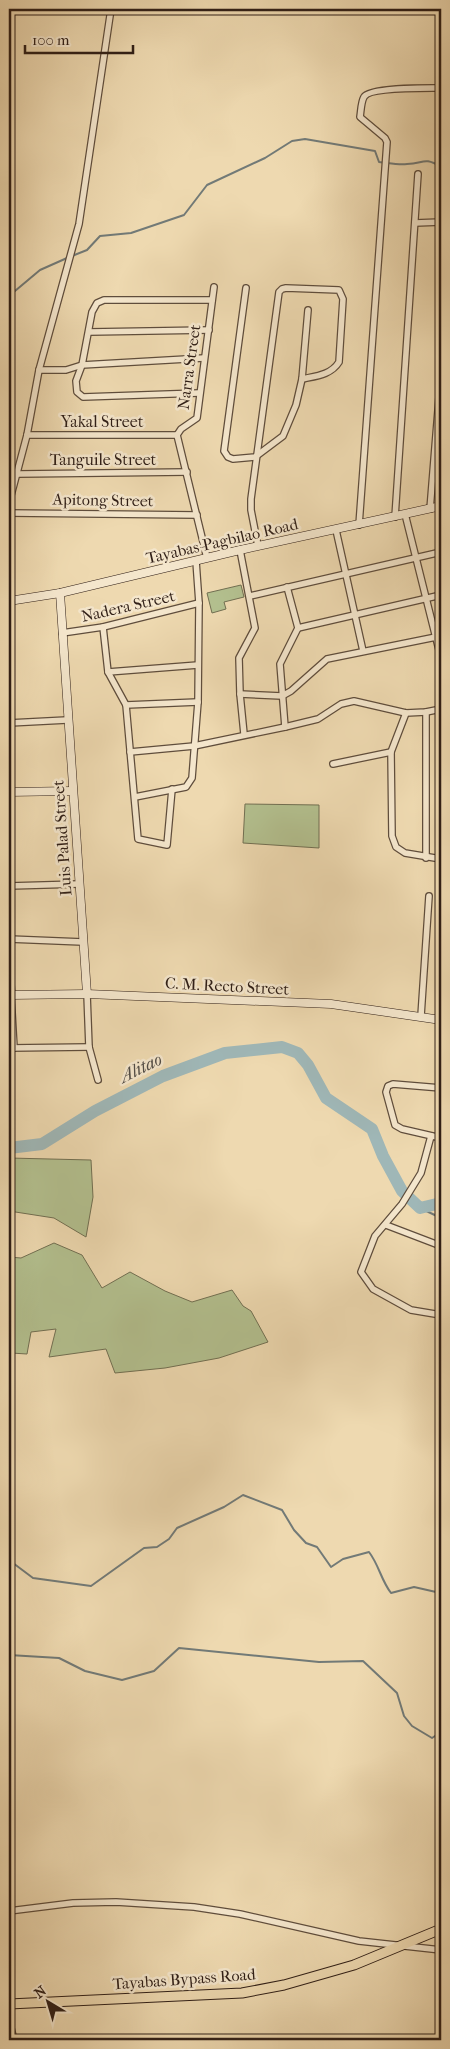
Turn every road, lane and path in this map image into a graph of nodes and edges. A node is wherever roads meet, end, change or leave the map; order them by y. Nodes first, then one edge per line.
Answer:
1 (111, 9) edge
2 (441, 88) edge
3 (418, 174) dead end
4 (441, 222) edge
5 (414, 223) junction
6 (214, 288) dead end
7 (246, 288) dead end
8 (212, 300) junction
9 (308, 310) dead end
10 (209, 330) junction
11 (89, 332) junction
12 (204, 358) junction
13 (82, 365) junction
14 (39, 370) junction
15 (441, 373) edge
16 (302, 379) junction
17 (199, 393) junction
18 (28, 435) junction
19 (177, 435) junction
20 (255, 457) junction
21 (188, 472) junction
22 (18, 474) junction
23 (11, 487) edge
24 (9, 503) edge
25 (441, 506) edge
26 (430, 509) junction
27 (9, 513) edge
28 (405, 514) junction
29 (197, 515) junction
30 (395, 517) junction
31 (359, 524) junction
32 (336, 530) junction
33 (258, 546) junction
34 (240, 550) junction
35 (441, 552) edge
36 (207, 558) junction
37 (416, 558) junction
38 (196, 561) junction
39 (346, 574) junction
40 (287, 588) junction
41 (60, 593) junction
42 (441, 595) edge
43 (250, 596) junction
44 (426, 598) junction
45 (9, 601) edge
46 (199, 603) junction
47 (355, 615) junction
48 (103, 627) junction
49 (298, 628) junction
50 (62, 633) junction
51 (439, 637) edge
52 (363, 651) junction
53 (441, 658) edge
54 (198, 665) junction
55 (108, 672) junction
56 (240, 694) junction
57 (282, 696) junction
58 (198, 702) junction
59 (126, 705) junction
60 (441, 709) edge
61 (406, 712) junction
62 (426, 712) junction
63 (68, 720) junction
64 (9, 723) edge
65 (285, 727) junction
66 (244, 734) junction
67 (194, 746) junction
68 (130, 752) junction
69 (391, 752) junction
70 (332, 764) dead end
71 (172, 789) junction
72 (72, 791) junction
73 (9, 792) edge
74 (135, 798) junction
75 (426, 858) junction
76 (441, 859) edge
77 (79, 884) junction
78 (9, 886) edge
79 (429, 896) dead end
80 (9, 939) edge
81 (83, 942) junction
82 (9, 954) edge
83 (87, 994) junction
84 (11, 996) junction
85 (421, 1016) junction
86 (441, 1020) edge
87 (89, 1047) junction
88 (11, 1048) edge
89 (98, 1080) dead end
90 (441, 1088) edge
91 (431, 1136) junction
92 (441, 1138) edge
93 (386, 1225) junction
94 (441, 1246) edge
95 (441, 1315) edge
96 (9, 1911) edge
97 (441, 1929) edge
98 (403, 1944) junction
99 (441, 1950) edge
100 (9, 2004) edge
101 (9, 2020) edge
102 (14, 2040) edge

1 - 14 street
2 - 31 street
3 - 5 street
4 - 5 street
5 - 30 street
6 - 8 street, Narra Street
7 - 20 street
8 - 10 street, Narra Street
8 - 11 street
9 - 16 street
10 - 11 street
10 - 12 street, Narra Street
11 - 13 street
12 - 13 street
12 - 17 street, Narra Street
13 - 14 street
13 - 17 street
14 - 18 street
15 - 26 street
16 - 20 street
16 - 20 street
17 - 19 street, Narra Street
18 - 19 street, Yakal Street
18 - 22 street
19 - 21 street
20 - 33 street
21 - 22 street, Tanguile Street
21 - 29 street
22 - 23 street
23 - 24 street
25 - 26 main road, Tayabas-Pagbilao Road
26 - 28 main road, Tayabas-Pagbilao Road
27 - 29 street, Apitong Street
28 - 30 main road, Tayabas-Pagbilao Road
28 - 37 street
29 - 36 street
30 - 31 main road, Tayabas-Pagbilao Road
31 - 32 main road, Tayabas-Pagbilao Road
32 - 33 main road, Tayabas-Pagbilao Road
32 - 39 street
33 - 34 main road, Tayabas-Pagbilao Road
34 - 36 main road, Tayabas-Pagbilao Road
34 - 43 street
35 - 37 street
36 - 38 main road, Tayabas-Pagbilao Road
37 - 39 street
37 - 44 street
38 - 41 main road, Tayabas-Pagbilao Road
38 - 46 street
39 - 40 street
39 - 47 street
40 - 43 street
40 - 49 street
41 - 45 main road, Tayabas-Pagbilao Road
41 - 50 main road, Luis Palad Street
42 - 44 street
43 - 56 street
44 - 47 street
44 - 51 street
46 - 48 street, Nadera Street
46 - 54 street
47 - 49 street
47 - 52 street
48 - 50 street, Nadera Street
48 - 55 street
49 - 57 street
50 - 63 main road, Luis Palad Street
51 - 52 street
51 - 53 street
52 - 57 street
54 - 55 street
54 - 58 street
55 - 59 street
56 - 57 street
56 - 66 street
57 - 65 street
58 - 59 street
58 - 67 street
59 - 68 street
60 - 62 street
61 - 62 street
61 - 65 street
61 - 69 street
62 - 75 street
63 - 64 street
63 - 72 main road, Luis Palad Street
65 - 66 street
66 - 67 street
67 - 68 street
67 - 71 street
68 - 74 street
69 - 70 street
69 - 75 street
71 - 74 street
71 - 74 street
72 - 73 main road
72 - 77 main road, Luis Palad Street
75 - 76 street
77 - 78 street
77 - 81 main road, Luis Palad Street
79 - 85 street
80 - 81 street
81 - 83 main road, Luis Palad Street
82 - 84 main road
83 - 84 main road, C. M. Recto Street
83 - 85 main road, C. M. Recto Street
83 - 87 street, Luis Palad Street
84 - 88 street
85 - 86 main road, C. M. Recto Street
87 - 88 street
87 - 89 street, Luis Palad Street
90 - 91 street
91 - 92 street
91 - 93 street
93 - 94 street
93 - 95 street
96 - 98 street
97 - 98 main road, Tayabas Bypass Road
98 - 99 street
98 - 100 main road, Tayabas Bypass Road
101 - 102 street

